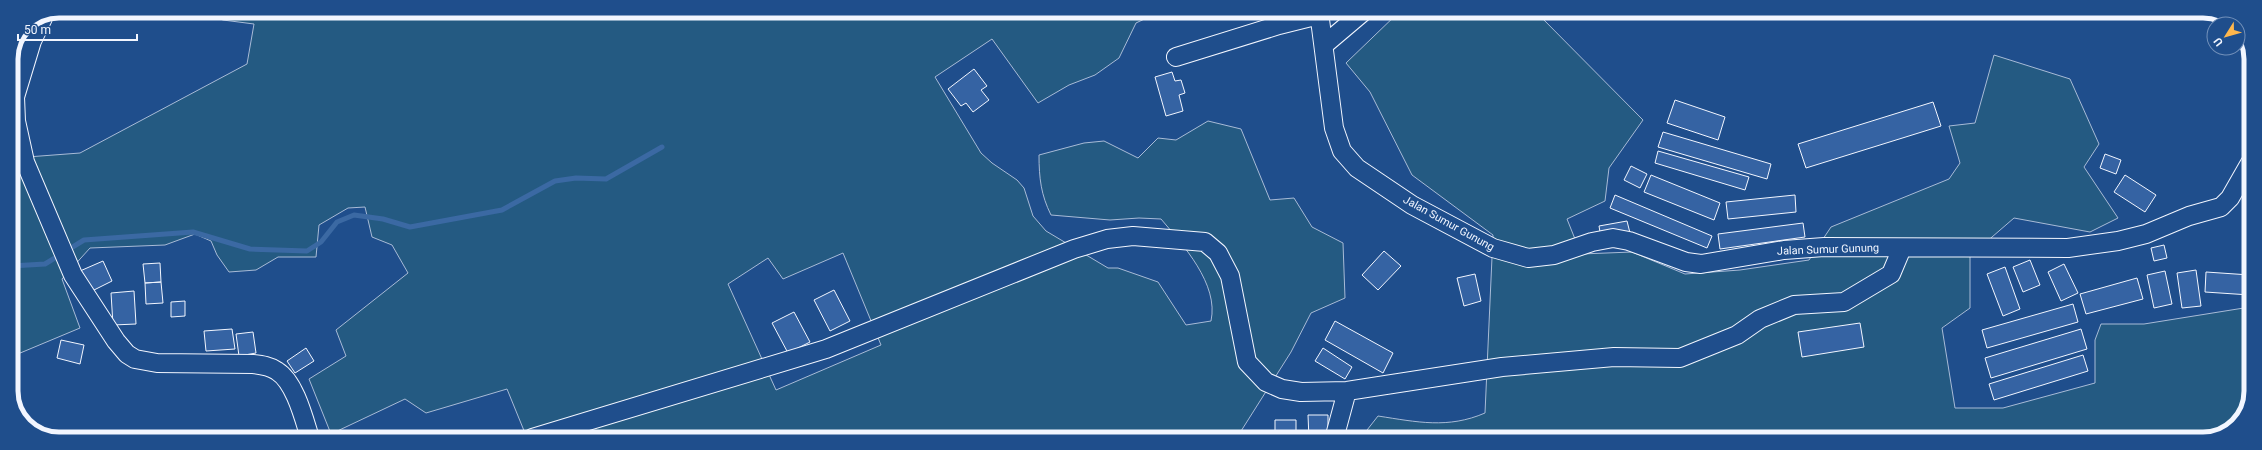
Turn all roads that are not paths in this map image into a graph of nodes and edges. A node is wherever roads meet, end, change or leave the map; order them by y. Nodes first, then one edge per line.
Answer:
1 (1302, 18) edge
2 (1320, 18) edge
3 (1356, 18) edge
4 (41, 23) edge
5 (1324, 45) junction
6 (1176, 57) dead end
7 (18, 87) edge
8 (18, 129) edge
9 (2244, 174) edge
10 (1902, 248) junction
11 (1347, 391) junction
12 (308, 432) edge
13 (552, 432) edge
14 (1336, 432) edge

1 - 6 street
2 - 5 street, Jalan Sumur Gunung
3 - 5 street
4 - 7 street
5 - 10 street, Jalan Sumur Gunung
8 - 12 street
9 - 10 street, Jalan Sumur Gunung
10 - 11 street
11 - 13 street
11 - 14 street

